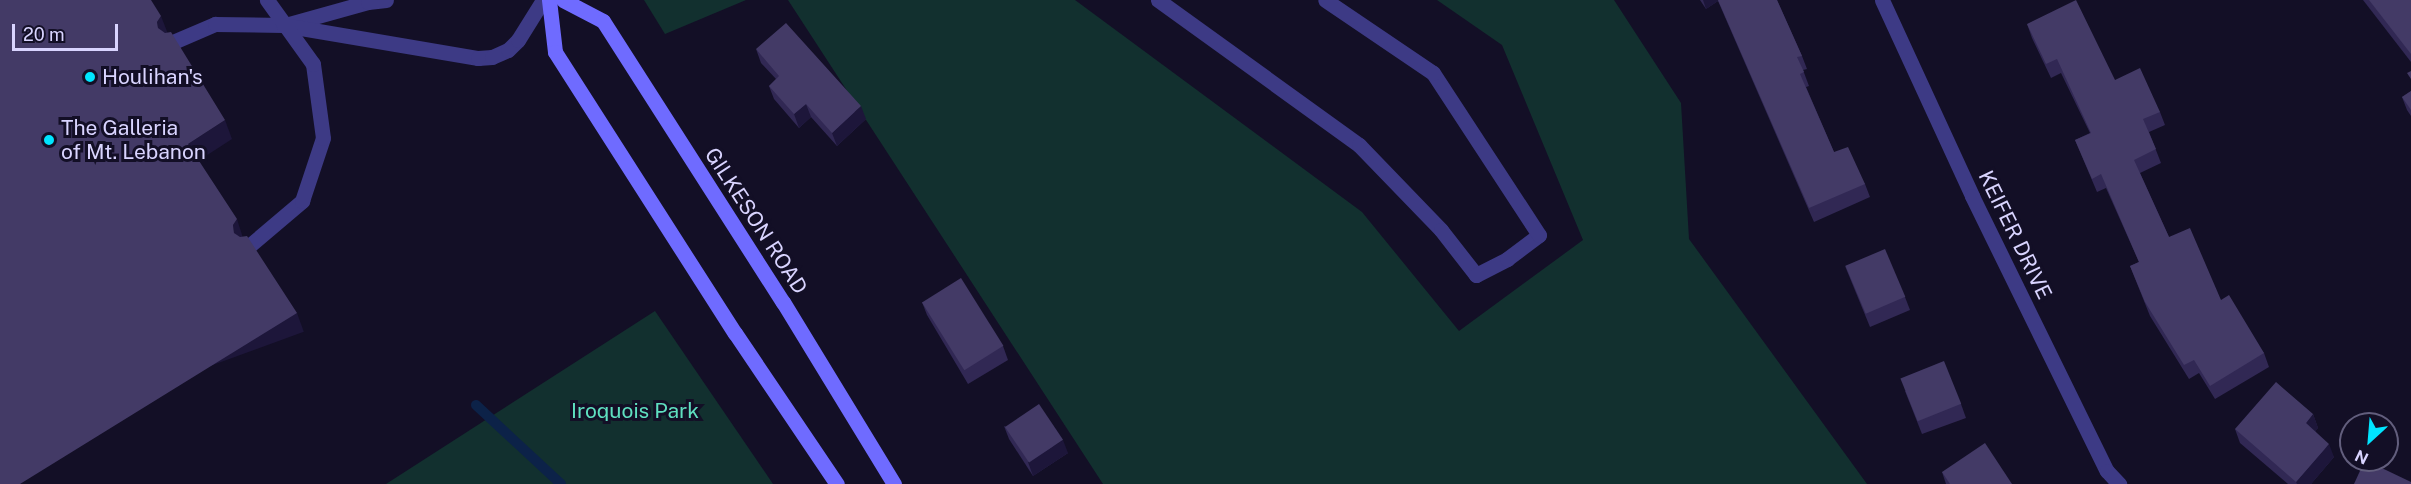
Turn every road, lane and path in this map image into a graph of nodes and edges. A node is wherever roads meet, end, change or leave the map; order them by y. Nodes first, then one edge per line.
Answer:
1 (267, 0) edge
2 (386, 0) edge
3 (543, 0) edge
4 (549, 0) edge
5 (563, 0) edge
6 (1158, 0) edge
7 (1324, 0) edge
8 (1882, 0) edge
9 (369, 1) edge
10 (283, 25) junction
11 (173, 42) edge
12 (249, 246) edge
13 (837, 484) edge
14 (894, 484) edge
15 (2119, 484) edge

1 - 10 street
2 - 9 street
3 - 10 street
4 - 13 street
5 - 14 street, GILKESON ROAD
6 - 7 street
8 - 15 street, KEIFER DRIVE
9 - 10 street
10 - 11 street
10 - 12 street

